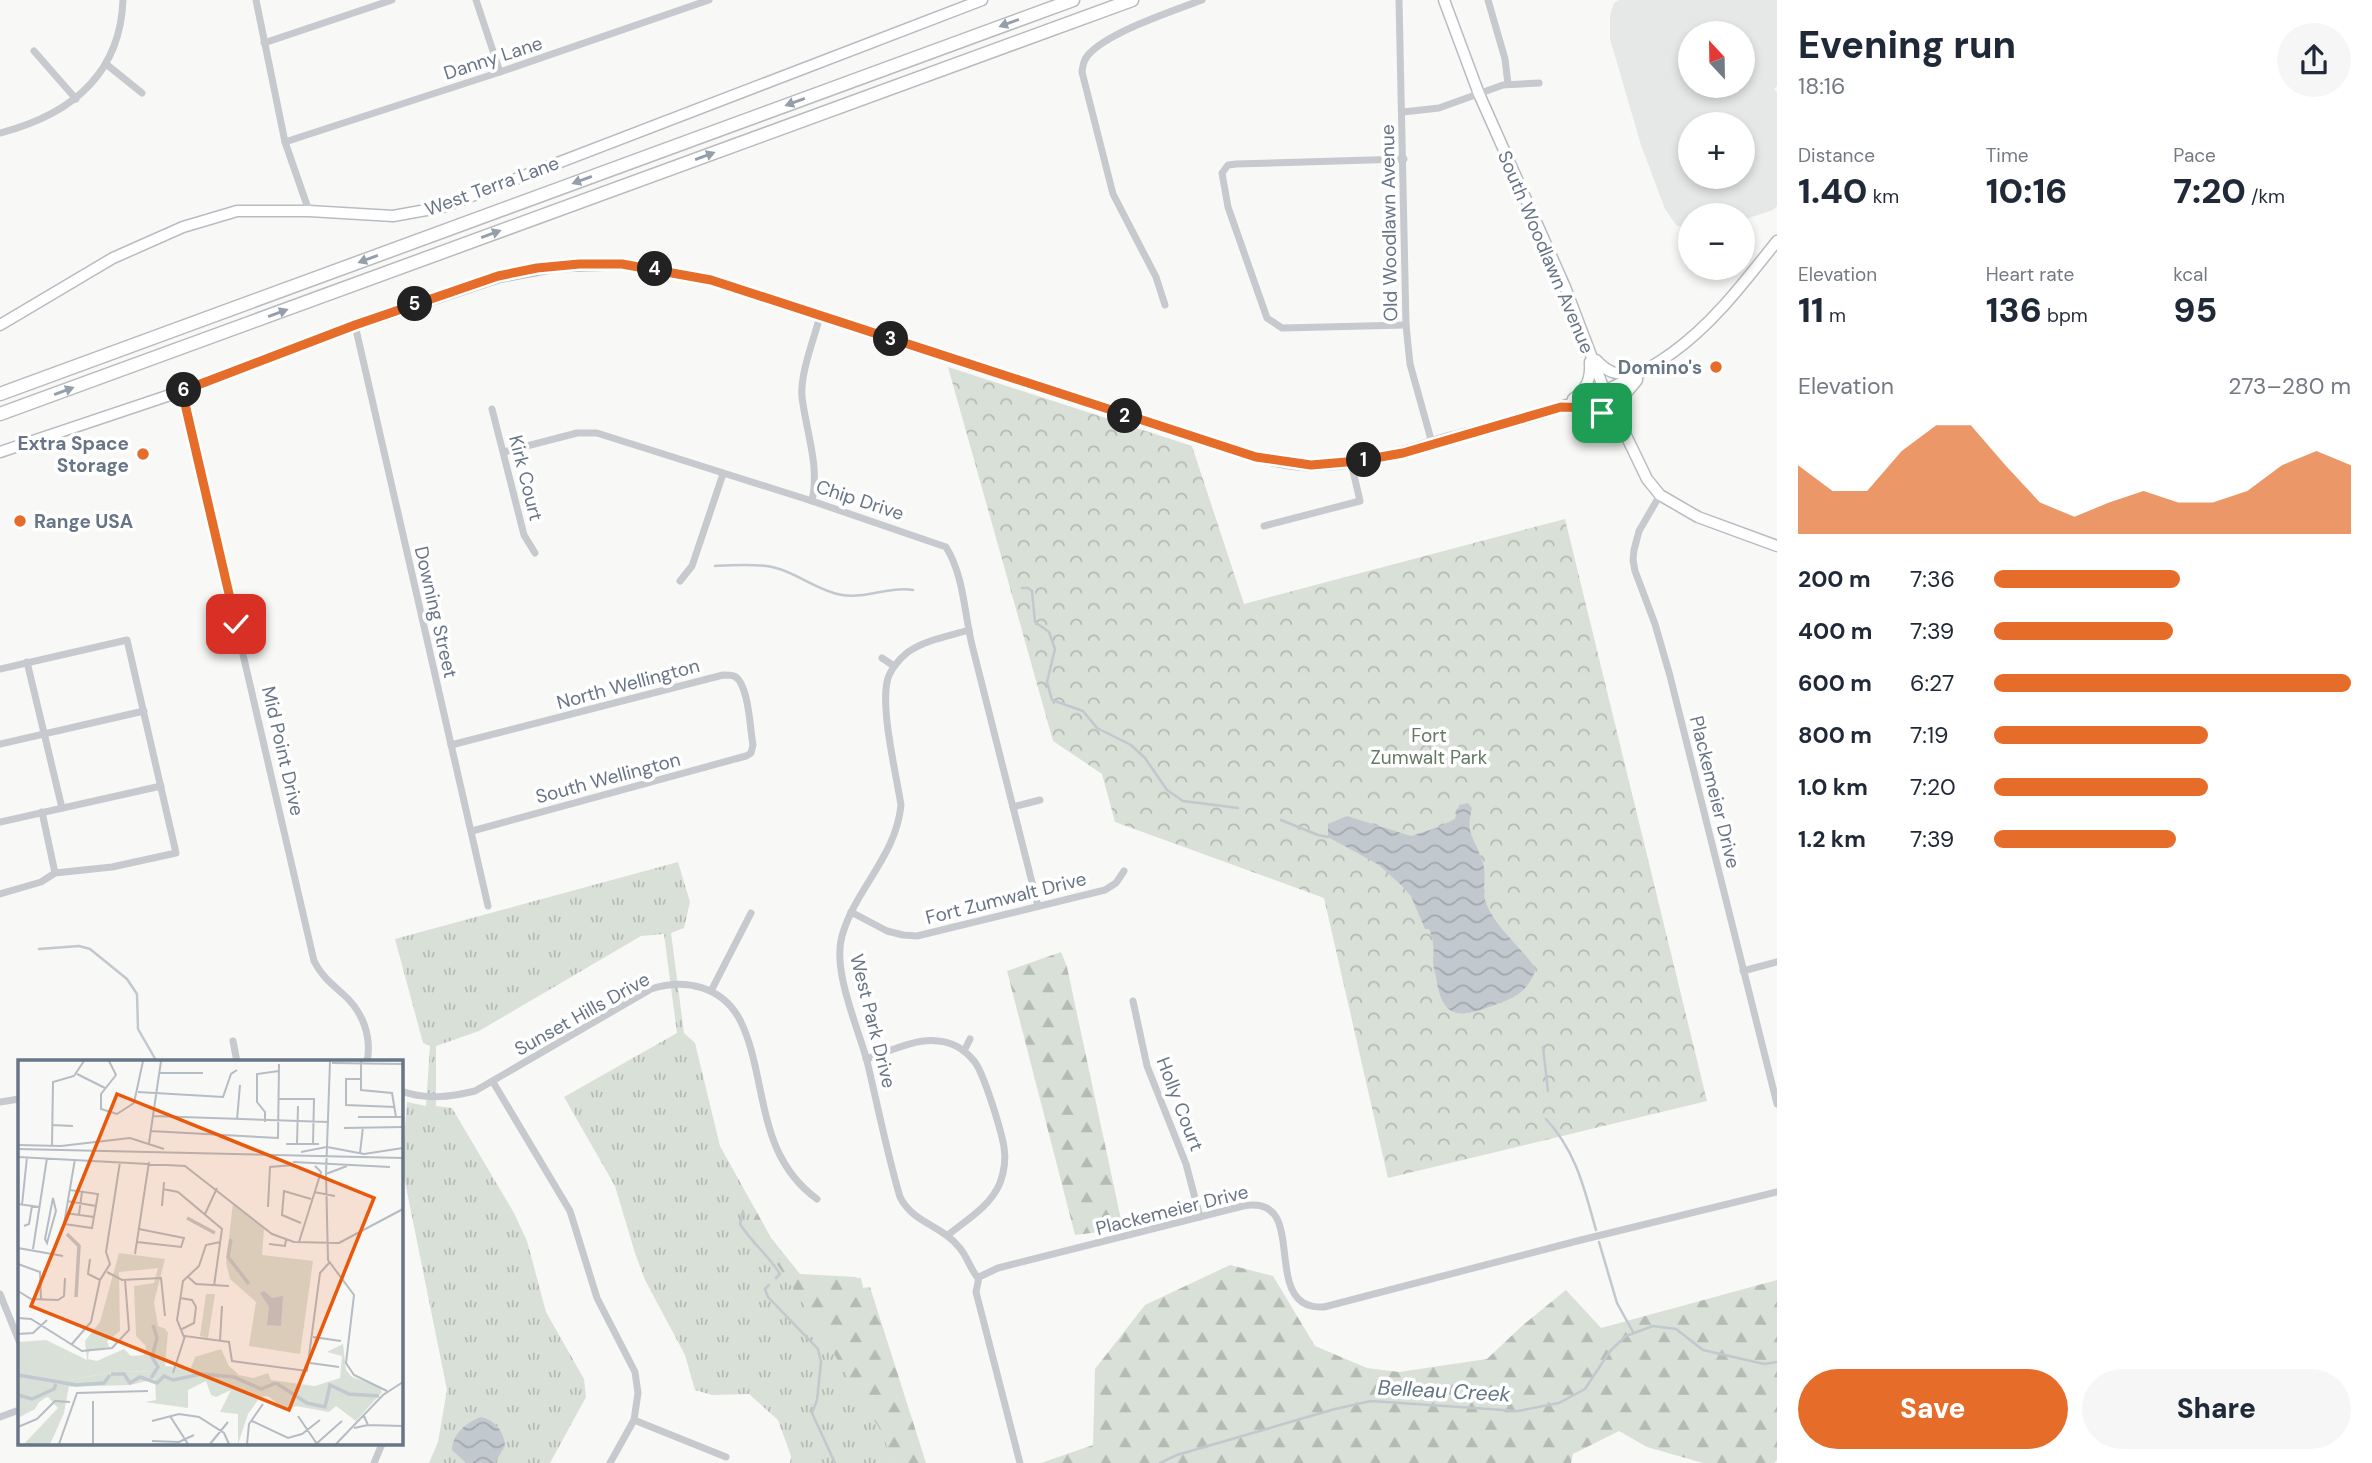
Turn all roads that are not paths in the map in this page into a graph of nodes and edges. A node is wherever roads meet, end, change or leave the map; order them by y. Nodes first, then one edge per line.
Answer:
1 (123, 0) edge
2 (256, 0) edge
3 (392, 0) edge
4 (476, 0) edge
5 (709, 0) edge
6 (982, 0) edge
7 (1073, 0) edge
8 (1132, 0) edge
9 (1202, 0) edge
10 (1399, 0) edge
11 (1444, 0) edge
12 (1488, 0) edge
13 (264, 43) junction
14 (34, 51) dead end
15 (106, 64) junction
16 (500, 72) junction
17 (1539, 83) dead end
18 (1508, 84) junction
19 (142, 93) dead end
20 (1479, 94) junction
21 (76, 99) junction
22 (1403, 112) junction
23 (0, 133) edge
24 (285, 142) junction
25 (1404, 159) junction
26 (309, 211) junction
27 (1777, 241) edge
28 (1165, 305) dead end
29 (820, 316) junction
30 (0, 325) edge
31 (355, 325) junction
32 (1406, 325) junction
33 (1590, 352) junction
34 (1653, 366) junction
35 (182, 391) junction
36 (1605, 392) junction
37 (0, 394) edge
38 (1561, 407) junction
39 (492, 409) dead end
40 (0, 414) edge
41 (1623, 431) junction
42 (1432, 443) junction
43 (0, 452) edge
44 (504, 452) junction
45 (1351, 462) junction
46 (723, 474) junction
47 (1660, 495) junction
48 (812, 501) junction
49 (1264, 526) dead end
50 (1777, 546) edge
51 (535, 553) dead end
52 (680, 581) dead end
53 (969, 630) junction
54 (882, 658) dead end
55 (27, 663) junction
56 (894, 666) junction
57 (0, 669) edge
58 (144, 711) junction
59 (44, 734) junction
60 (0, 744) edge
61 (451, 745) junction
62 (751, 753) joint
63 (161, 786) junction
64 (1040, 800) dead end
65 (1013, 807) junction
66 (62, 808) junction
67 (42, 812) junction
68 (0, 822) edge
69 (472, 831) junction
70 (1124, 871) dead end
71 (55, 873) junction
72 (0, 894) edge
73 (488, 906) dead end
74 (1038, 906) junction
75 (851, 912) junction
76 (751, 913) dead end
77 (1777, 962) edge
78 (1743, 971) junction
79 (711, 991) junction
80 (1133, 1001) dead end
81 (970, 1040) dead end
82 (233, 1041) dead end
83 (964, 1051) junction
84 (866, 1059) junction
85 (237, 1060) edge
86 (367, 1060) edge
87 (493, 1082) junction
88 (402, 1091) edge
89 (18, 1099) edge
90 (0, 1102) edge
91 (1777, 1104) edge
92 (1777, 1192) edge
93 (817, 1199) dead end
94 (1200, 1217) junction
95 (948, 1236) junction
96 (978, 1278) junction
97 (0, 1294) edge
98 (18, 1339) edge
99 (18, 1410) edge
100 (0, 1417) edge
101 (634, 1420) junction
102 (381, 1446) edge
103 (726, 1457) dead end
104 (374, 1463) edge
105 (610, 1463) edge
106 (1020, 1463) edge

1 - 15 street
2 - 13 street
3 - 13 street
4 - 16 street
5 - 16 street, Danny Lane
6 - 26 street, West Terra Lane
7 -> 37 highway
40 -> 8 highway
9 - 28 street
10 - 22 street, Old Woodlawn Avenue
11 - 20 street, South Woodlawn Avenue
12 - 18 street
13 - 24 street
14 - 21 street
15 - 19 street
15 - 21 street
16 - 24 street, Danny Lane
17 - 18 street
18 - 20 street
20 - 22 street
20 - 33 street, South Woodlawn Avenue
21 - 23 street
22 - 25 street, Old Woodlawn Avenue
24 - 26 street
25 - 32 street, Old Woodlawn Avenue
25 - 32 street
26 - 30 street, West Terra Lane
27 - 34 street
29 - 31 street
29 - 45 street
29 - 48 street
31 - 35 street
31 - 61 street, Downing Street
32 - 42 street, Old Woodlawn Avenue
33 - 34 street
33 - 36 street, South Woodlawn Avenue
33 - 38 street
34 - 36 street
34 - 41 street
35 - 43 street
35 - 86 street, Mid Point Drive
36 - 38 street
36 - 41 street, South Woodlawn Avenue
38 - 41 street
38 - 42 street
39 - 44 street, Kirk Court
41 - 47 street, South Woodlawn Avenue
42 - 45 street
44 - 46 street, Chip Drive
44 - 51 street, Kirk Court
45 - 49 street
46 - 48 street, Chip Drive
46 - 52 street
47 - 50 street, South Woodlawn Avenue
47 - 78 street, Plackemeier Drive
48 - 53 street, Chip Drive
53 - 56 street
53 - 65 street, Chip Drive
54 - 56 street
55 - 57 street
55 - 58 street
55 - 59 street
56 - 75 street, West Park Drive
58 - 59 street
58 - 63 street
59 - 60 street
59 - 66 street
61 - 62 street, North Wellington
61 - 69 street, Downing Street
62 - 69 street, South Wellington
63 - 66 street
63 - 71 street
64 - 65 street
65 - 74 street, Chip Drive
66 - 67 street
67 - 68 street
67 - 71 street
69 - 73 street, Downing Street
70 - 74 street, Fort Zumwalt Drive
71 - 72 street
74 - 75 street, Fort Zumwalt Drive
75 - 84 street, West Park Drive
76 - 79 street
77 - 78 street
78 - 91 street, Plackemeier Drive
79 - 87 street, Sunset Hills Drive
79 - 93 street
80 - 94 street, Holly Court
81 - 83 street
82 - 85 street
83 - 84 street
83 - 95 street
84 - 95 street, West Park Drive
87 - 88 street, Sunset Hills Drive
87 - 101 street
89 - 90 street
92 - 94 street, Plackemeier Drive
94 - 96 street, Plackemeier Drive
95 - 96 street, West Park Drive
96 - 106 street
97 - 98 street
99 - 100 street
101 - 103 street
101 - 105 street
102 - 104 street

